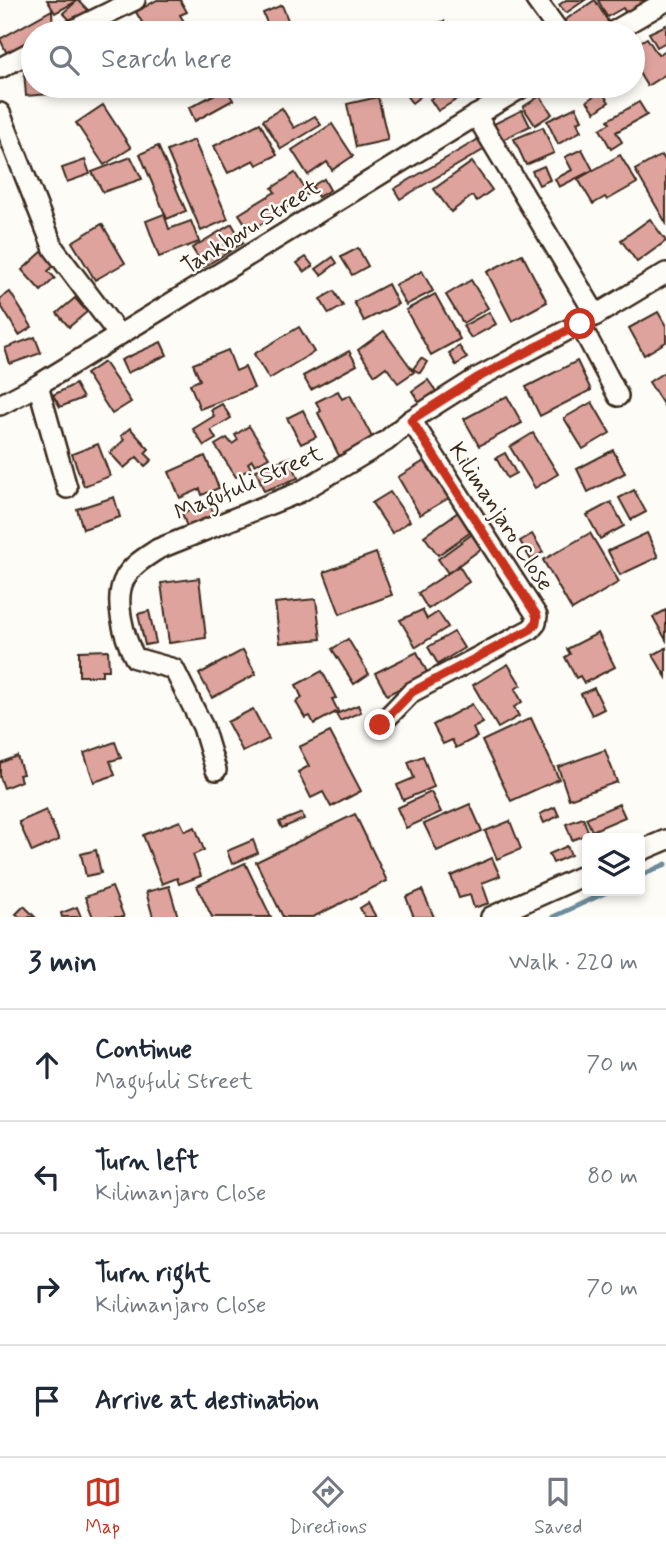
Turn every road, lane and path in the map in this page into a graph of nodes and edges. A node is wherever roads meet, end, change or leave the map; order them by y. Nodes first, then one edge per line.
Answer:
1 (135, 0) edge
2 (536, 0) edge
3 (666, 1) edge
4 (92, 21) edge
5 (551, 21) edge
6 (632, 21) edge
7 (21, 57) edge
8 (0, 68) edge
9 (504, 98) edge
10 (0, 113) edge
11 (476, 115) junction
12 (666, 273) edge
13 (588, 320) junction
14 (119, 335) junction
15 (38, 385) junction
16 (618, 396) dead end
17 (0, 405) edge
18 (411, 420) junction
19 (67, 488) dead end
20 (380, 725) dead end
21 (216, 770) dead end
22 (666, 840) edge
23 (645, 849) edge
24 (582, 876) edge
25 (491, 917) edge

1 - 4 street
2 - 5 street
3 - 6 street
7 - 8 street
9 - 11 street, Tankbovu Street
10 - 14 street
11 - 13 street
11 - 14 street, Tankbovu Street
12 - 13 street, Magufuli Street
13 - 16 street
13 - 18 street, Magufuli Street
14 - 15 street, Tankbovu Street
15 - 17 street, Tankbovu Street
15 - 19 street
18 - 20 street, Kilimanjaro Close
18 - 21 street, Magufuli Street
22 - 23 street
24 - 25 street

